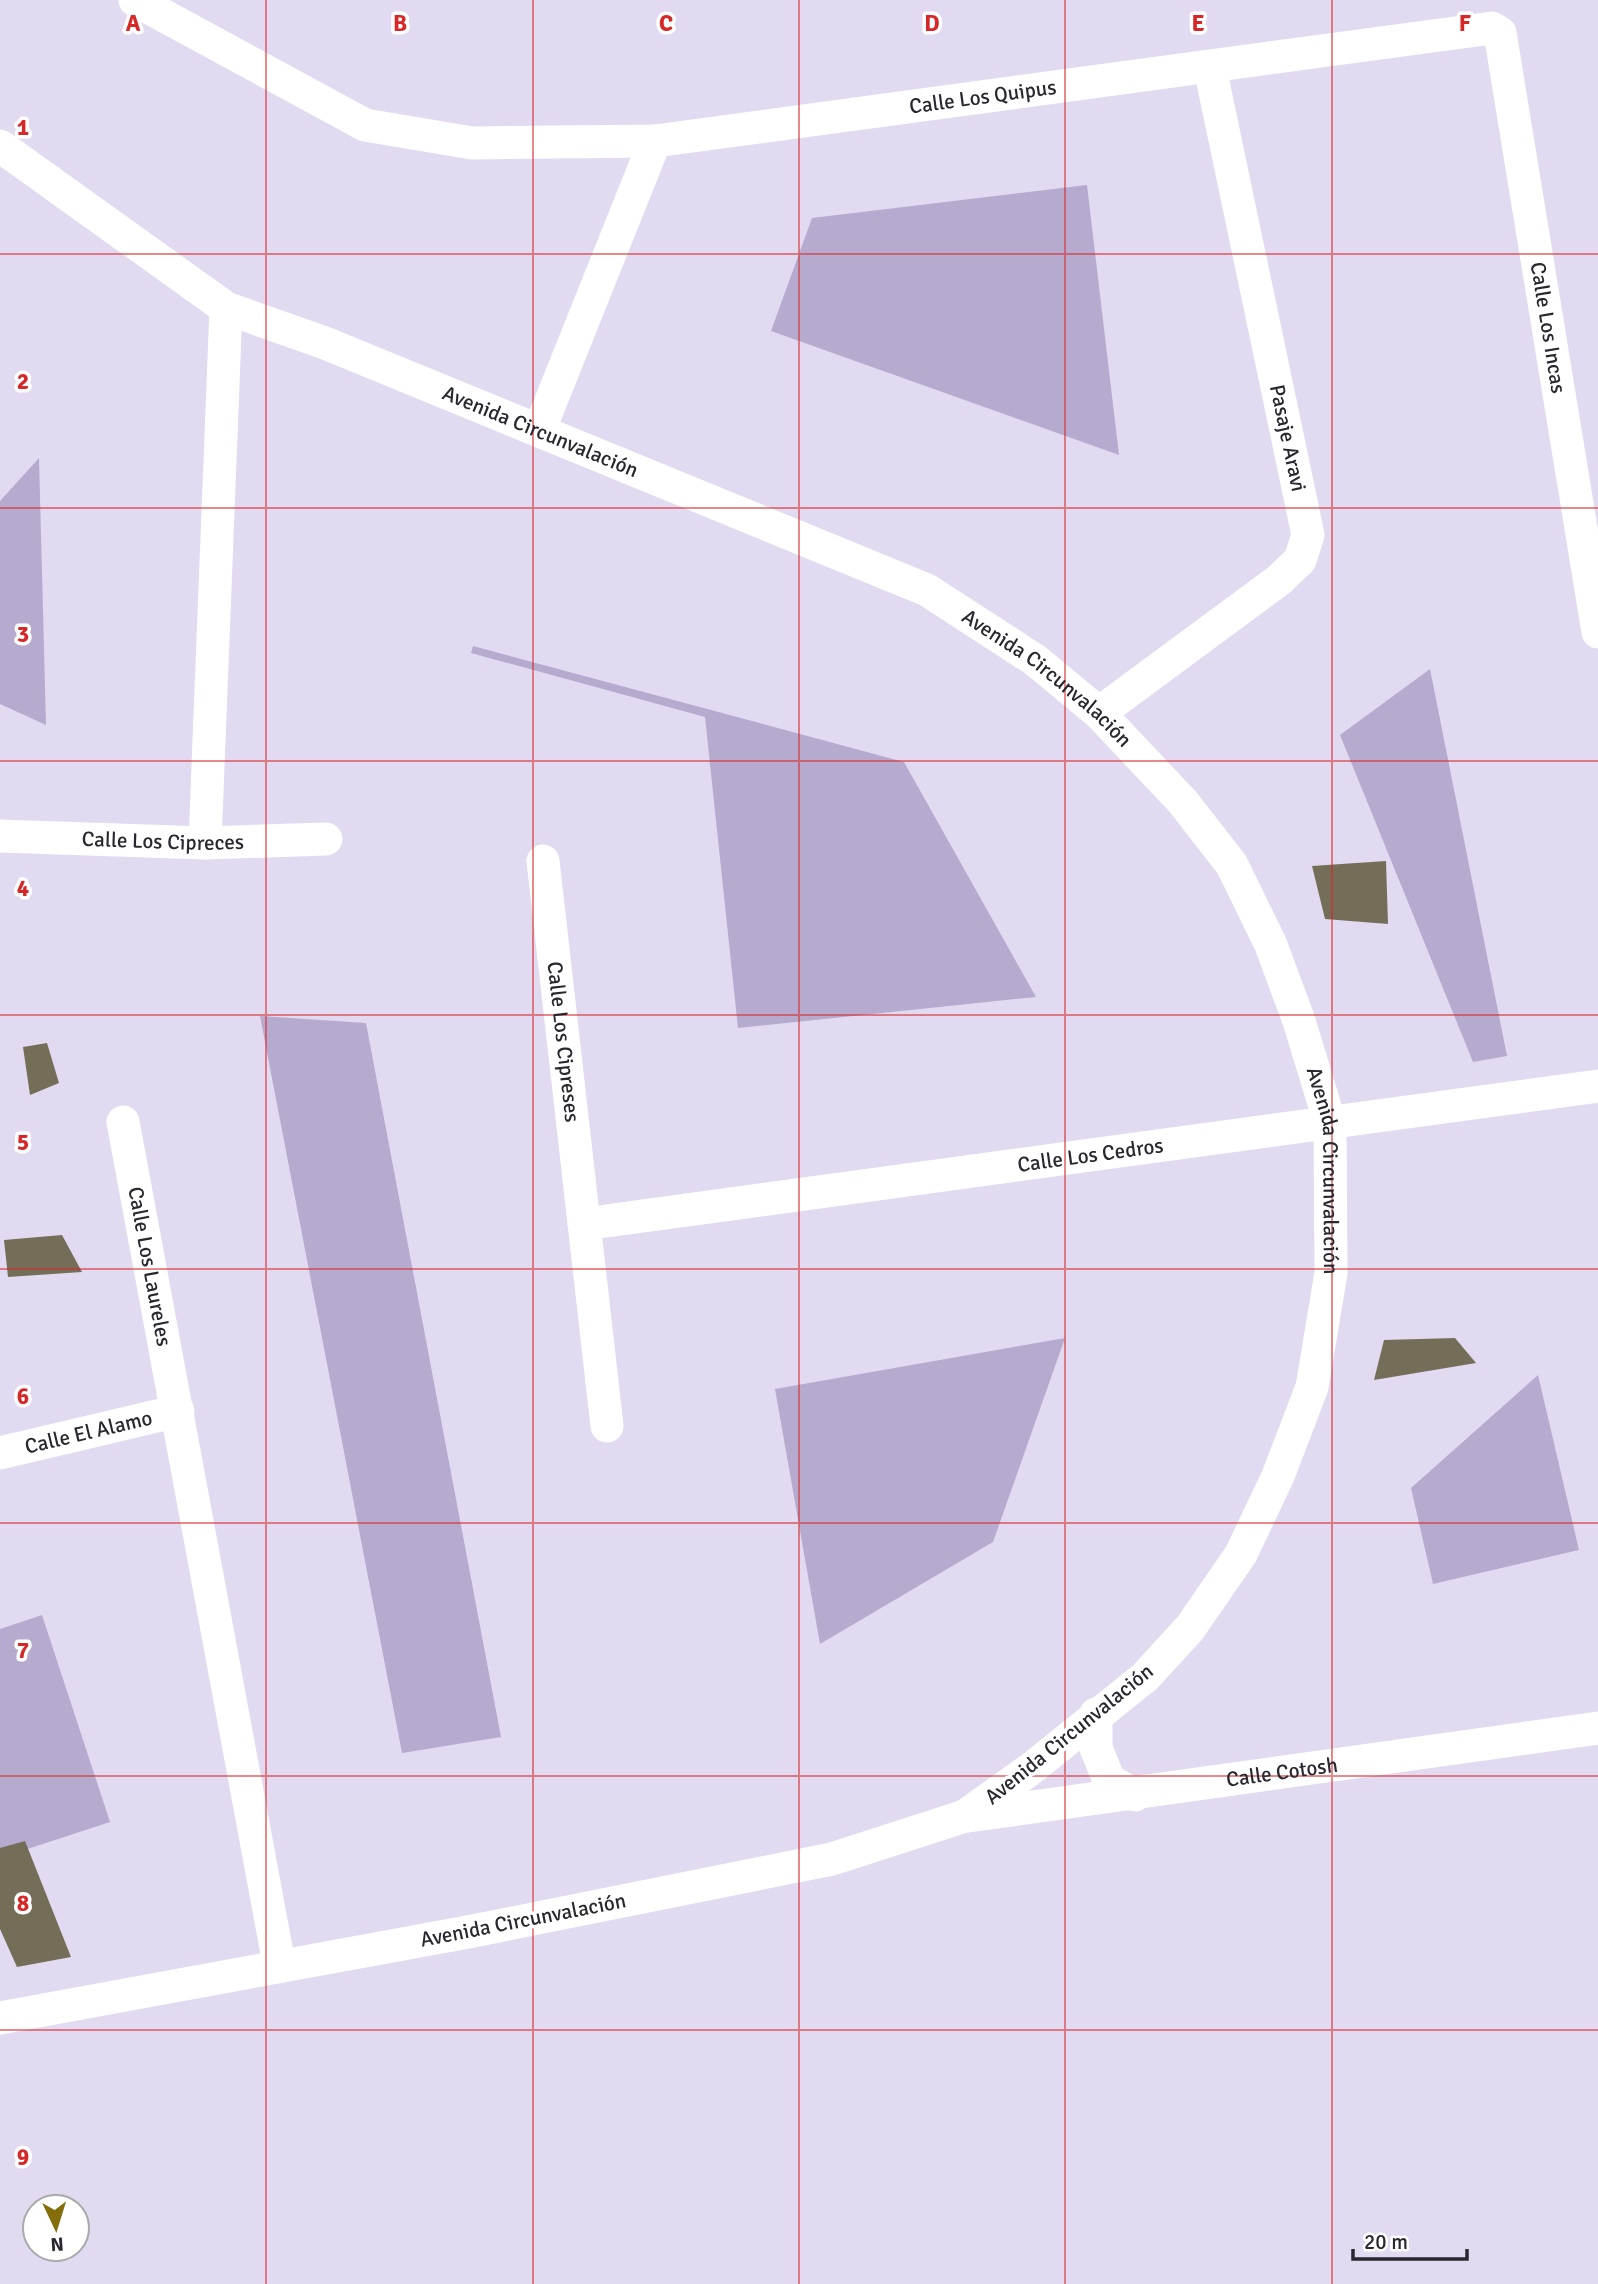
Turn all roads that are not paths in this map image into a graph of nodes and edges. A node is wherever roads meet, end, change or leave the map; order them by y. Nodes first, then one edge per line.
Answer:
1 (135, 0) edge
2 (1492, 28) joint
3 (1210, 68) junction
4 (654, 141) junction
5 (0, 146) edge
6 (226, 308) junction
7 (539, 431) junction
8 (1598, 632) edge
9 (1099, 713) junction
10 (0, 836) edge
11 (326, 839) dead end
12 (205, 843) junction
13 (543, 861) dead end
14 (1598, 1086) edge
15 (123, 1122) dead end
16 (1330, 1123) junction
17 (584, 1224) junction
18 (178, 1411) junction
19 (607, 1426) dead end
20 (0, 1453) edge
21 (1096, 1714) junction
22 (1598, 1728) edge
23 (1135, 1795) junction
24 (965, 1816) junction
25 (279, 1964) junction
26 (0, 2018) edge

1 - 4 street, Calle Los Quipus
2 - 3 street, Calle Los Quipus
2 - 8 street, Calle Los Incas
3 - 4 street, Calle Los Quipus
3 - 9 street, Pasaje Aravi
4 - 7 street
5 - 6 street, Avenida Circunvalación
6 - 7 street, Avenida Circunvalación
6 - 12 street
7 - 9 street, Avenida Circunvalación
9 - 16 street, Avenida Circunvalación
10 - 12 street, Calle Los Cipreces
11 - 12 street, Calle Los Cipreces
13 - 17 street, Calle Los Cipreses
14 - 16 street, Calle Los Cedros
15 - 18 street, Calle Los Laureles
16 - 17 street, Calle Los Cedros
16 - 21 street, Avenida Circunvalación
17 - 19 street, Calle Los Cipreses
18 - 20 street, Calle El Alamo
18 - 25 street, Calle Los Laureles
21 - 23 street
21 - 24 street, Avenida Circunvalación
22 - 23 street, Calle Cotosh
23 - 24 street, Calle Cotosh
24 - 25 street, Avenida Circunvalación
25 - 26 street, Avenida Circunvalación

